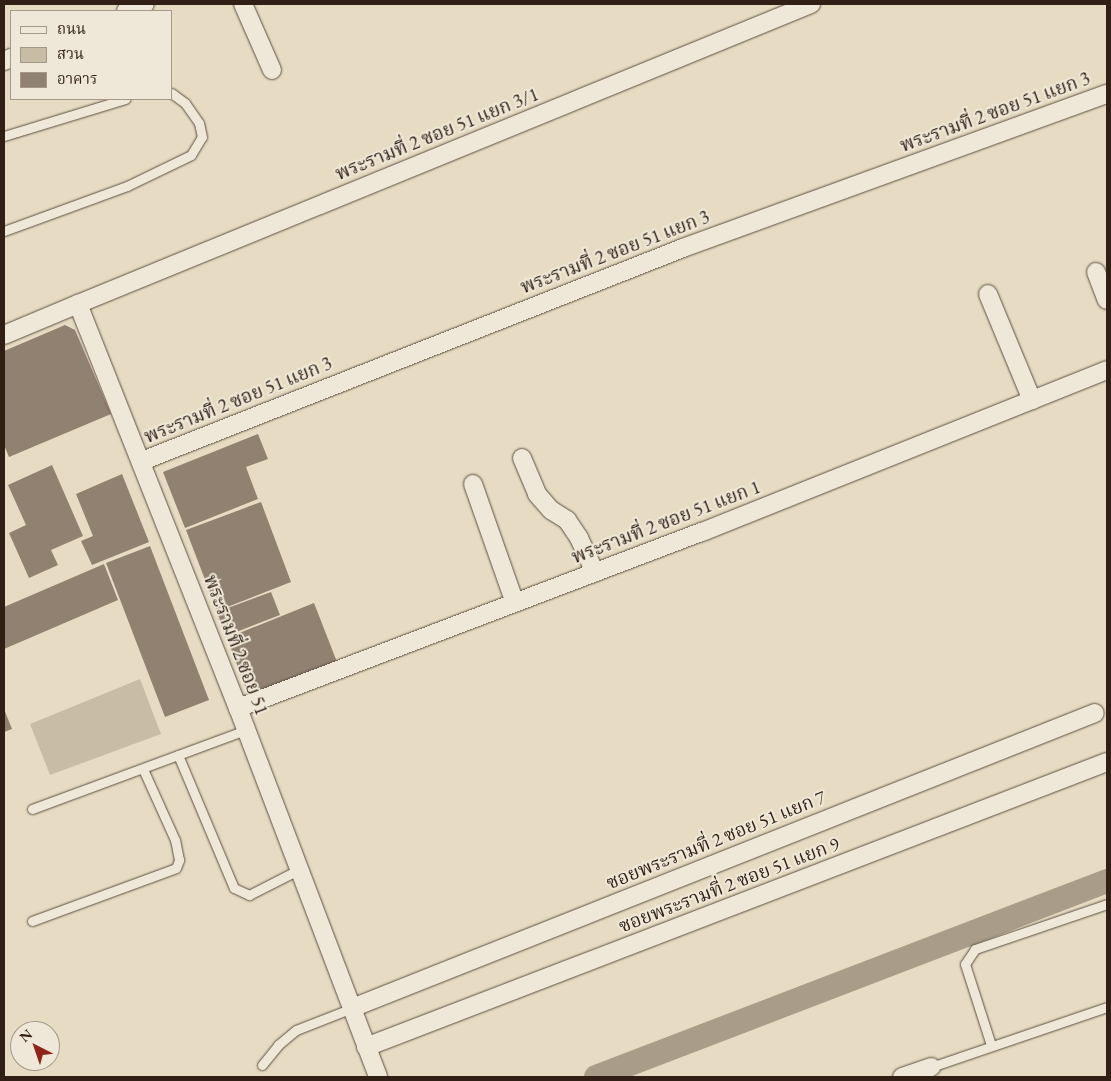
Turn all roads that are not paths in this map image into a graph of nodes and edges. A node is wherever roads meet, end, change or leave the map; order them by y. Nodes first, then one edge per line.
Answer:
1 (145, 4) edge
2 (243, 4) edge
3 (811, 4) edge
4 (129, 10) edge
5 (272, 70) dead end
6 (172, 93) edge
7 (1107, 94) edge
8 (121, 100) edge
9 (4, 136) edge
10 (4, 231) edge
11 (1096, 272) dead end
12 (988, 294) dead end
13 (1107, 300) edge
14 (78, 304) junction
15 (4, 335) edge
16 (1107, 370) edge
17 (1032, 400) junction
18 (522, 458) dead end
19 (142, 461) junction
20 (473, 484) dead end
21 (595, 573) junction
22 (515, 603) junction
23 (238, 708) junction
24 (1095, 713) dead end
25 (246, 730) junction
26 (178, 756) junction
27 (1107, 762) edge
28 (143, 769) junction
29 (32, 809) dead end
30 (300, 869) junction
31 (1107, 904) edge
32 (32, 921) dead end
33 (1107, 1007) edge
34 (352, 1008) junction
35 (991, 1045) junction
36 (366, 1047) junction
37 (262, 1065) dead end
38 (931, 1067) joint
39 (378, 1077) edge
40 (902, 1077) edge

1 - 4 street
2 - 5 street
3 - 14 street, พระรามที่ 2 ซอย 51 แยก 3/1
6 - 10 lane
7 - 19 street, พระรามที่ 2 ซอย 51 แยก 3
8 - 9 lane
11 - 13 street
12 - 17 street
14 - 15 street
14 - 19 street, พระรามที่ 2 ซอย 51
16 - 17 street, พระรามที่ 2 ซอย 51 แยก 1
17 - 21 street, พระรามที่ 2 ซอย 51 แยก 1
18 - 21 street
19 - 23 street, พระรามที่ 2 ซอย 51
20 - 22 street
21 - 22 street, พระรามที่ 2 ซอย 51 แยก 1
22 - 23 street, พระรามที่ 2 ซอย 51 แยก 1
23 - 25 street, พระรามที่ 2 ซอย 51
24 - 34 street, ซอยพระรามที่ 2 ซอย 51 แยก 7
25 - 26 lane
25 - 30 street, พระรามที่ 2 ซอย 51
26 - 28 lane
26 - 30 lane
27 - 36 street, ซอยพระรามที่ 2 ซอย 51 แยก 9
28 - 29 lane
28 - 32 lane
30 - 34 street, พระรามที่ 2 ซอย 51
31 - 35 lane
33 - 35 lane
34 - 36 street, พระรามที่ 2 ซอย 51
34 - 37 lane
35 - 38 lane
36 - 39 street, พระรามที่ 2 ซอย 51
38 - 40 street

